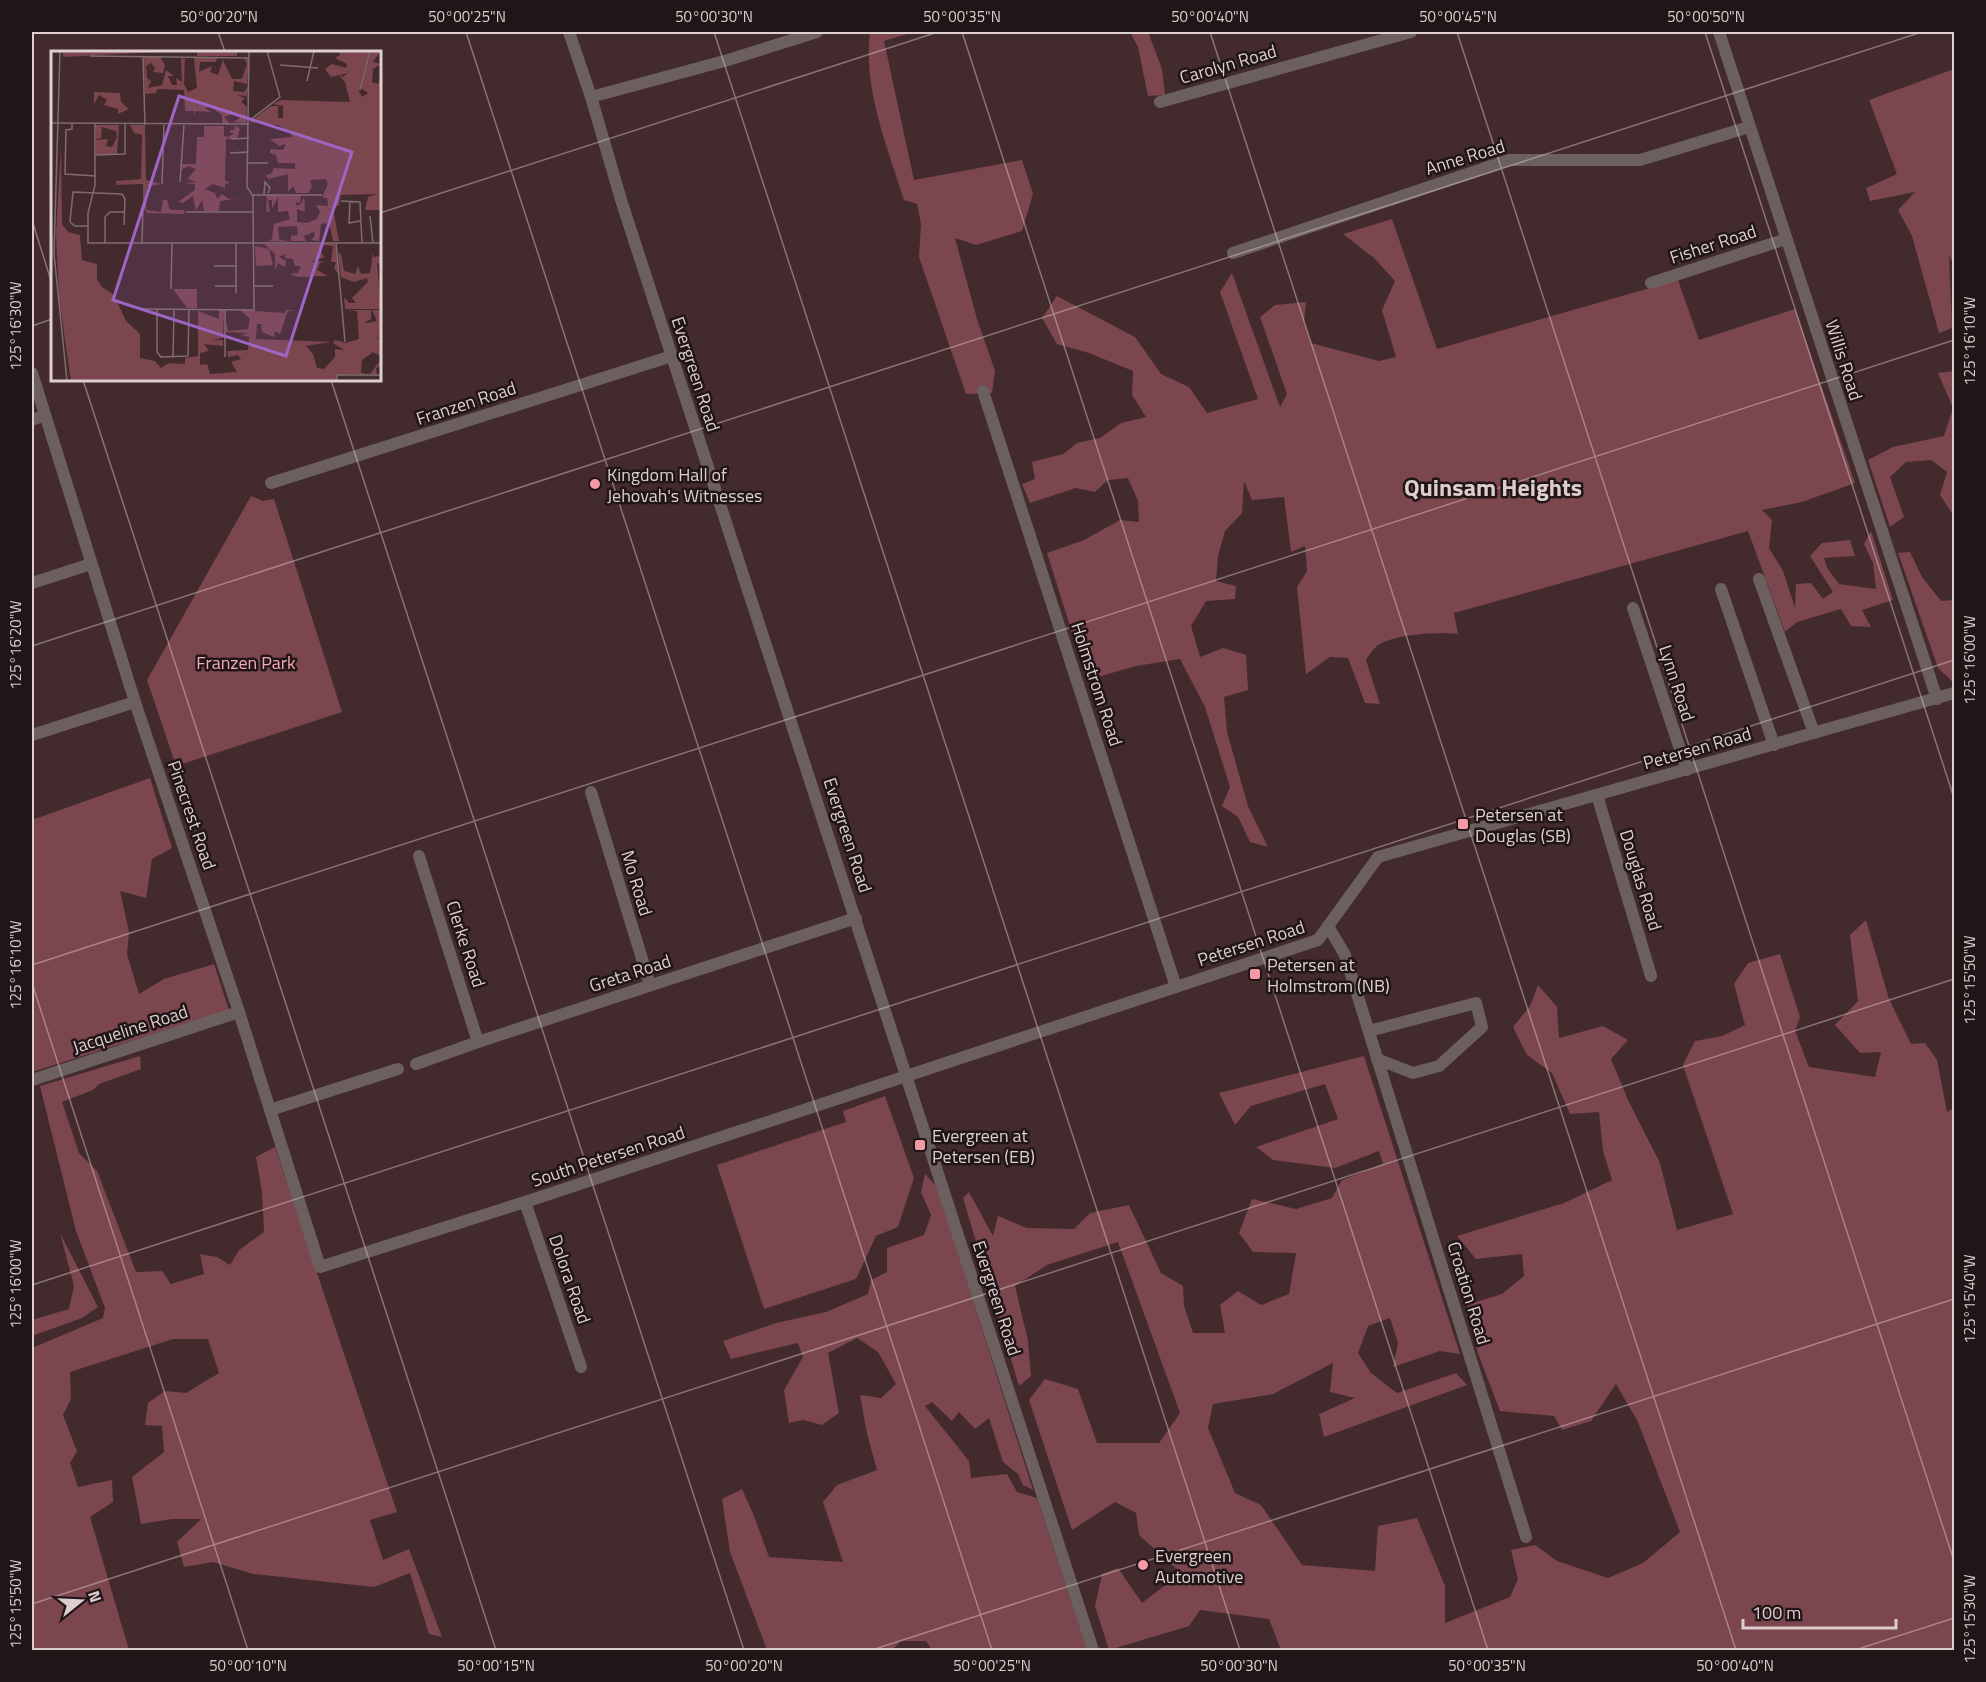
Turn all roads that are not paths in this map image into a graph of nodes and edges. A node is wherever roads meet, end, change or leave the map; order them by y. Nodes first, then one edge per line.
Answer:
1 (568, 32) edge
2 (817, 32) edge
3 (1411, 32) edge
4 (1719, 32) edge
5 (591, 97) junction
6 (1160, 102) dead end
7 (1749, 127) junction
8 (1786, 239) junction
9 (1233, 253) dead end
10 (1651, 283) dead end
11 (672, 356) junction
12 (32, 373) edge
13 (983, 392) dead end
14 (45, 415) junction
15 (32, 420) edge
16 (271, 483) dead end
17 (91, 564) junction
18 (1760, 579) dead end
19 (32, 583) edge
20 (1721, 588) dead end
21 (1633, 608) dead end
22 (1954, 693) edge
23 (1937, 699) junction
24 (135, 702) junction
25 (1814, 733) junction
26 (32, 735) edge
27 (1774, 745) junction
28 (1687, 770) junction
29 (591, 792) dead end
30 (1597, 795) junction
31 (419, 856) dead end
32 (856, 918) junction
33 (1328, 926) junction
34 (1651, 976) dead end
35 (650, 985) junction
36 (1176, 987) junction
37 (239, 1012) junction
38 (1369, 1031) junction
39 (478, 1042) junction
40 (1377, 1059) junction
41 (416, 1064) dead end
42 (398, 1070) dead end
43 (906, 1076) junction
44 (32, 1080) edge
45 (270, 1110) junction
46 (525, 1202) junction
47 (320, 1267) joint
48 (582, 1367) dead end
49 (1526, 1537) dead end
50 (1093, 1650) edge

1 - 5 street, Evergreen Road
2 - 5 street
3 - 6 street, Carolyn Road
4 - 7 street, Willis Road
5 - 11 street, Evergreen Road
7 - 8 street, Willis Road
7 - 9 street, Anne Road
8 - 10 street, Fisher Road
8 - 23 street, Willis Road
11 - 16 street, Franzen Road
11 - 32 street, Evergreen Road
12 - 14 street, Pinecrest Road
13 - 36 street, Holmstrom Road
14 - 15 street
14 - 17 street, Pinecrest Road
17 - 19 street
17 - 24 street, Pinecrest Road
18 - 25 street
20 - 27 street
21 - 28 street, Lynn Road
22 - 23 street, Petersen Road
23 - 25 street, Petersen Road
24 - 26 street
24 - 37 street, Pinecrest Road
25 - 27 street, Petersen Road
27 - 28 street, Petersen Road
28 - 30 street, Petersen Road
29 - 35 street, Mo Road
30 - 33 street, Petersen Road
30 - 34 street, Douglas Road
31 - 39 street, Clerke Road
32 - 35 street, Greta Road
32 - 43 street, Evergreen Road
33 - 36 street, Petersen Road
33 - 38 street, Croation Road
35 - 39 street, Greta Road
36 - 43 street, Petersen Road
37 - 44 street, Jacqueline Road
37 - 45 street, Pinecrest Road
38 - 40 street, Croation Road
38 - 40 street
39 - 41 street, Greta Road
40 - 49 street, Croation Road
42 - 45 street
43 - 46 street, South Petersen Road
43 - 50 street, Evergreen Road
45 - 47 street, Pinecrest Road
46 - 47 street, South Petersen Road
46 - 48 street, Dolora Road

